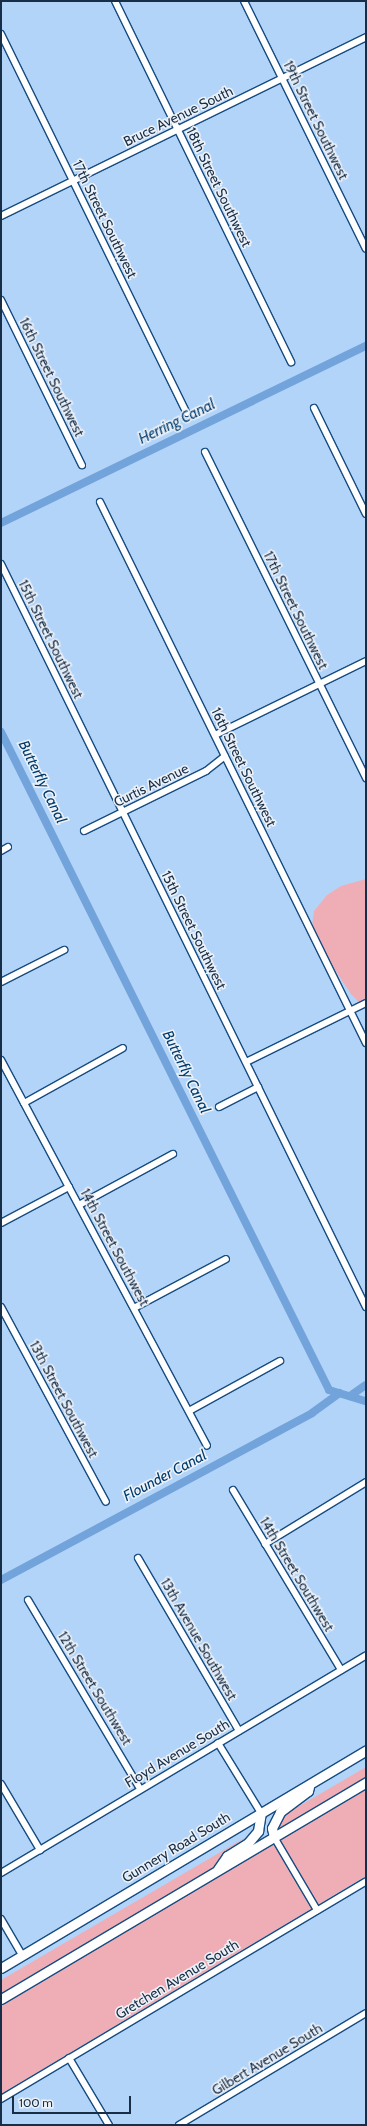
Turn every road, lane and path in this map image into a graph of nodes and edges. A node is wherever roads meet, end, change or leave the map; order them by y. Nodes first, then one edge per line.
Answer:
1 (115, 1) edge
2 (244, 1) edge
3 (1, 34) edge
4 (366, 37) edge
5 (282, 78) junction
6 (178, 130) junction
7 (73, 181) junction
8 (1, 216) edge
9 (366, 250) edge
10 (1, 300) edge
11 (291, 362) dead end
12 (314, 408) dead end
13 (187, 414) dead end
14 (205, 452) dead end
15 (82, 465) dead end
16 (100, 502) dead end
17 (366, 514) edge
18 (1, 564) edge
19 (366, 661) edge
20 (320, 684) junction
21 (215, 735) junction
22 (226, 756) junction
23 (366, 778) edge
24 (123, 812) junction
25 (84, 831) dead end
26 (8, 847) dead end
27 (1, 851) edge
28 (64, 950) dead end
29 (1, 982) edge
30 (366, 1003) edge
31 (350, 1011) junction
32 (366, 1043) edge
33 (123, 1048) dead end
34 (1, 1060) edge
35 (246, 1062) junction
36 (258, 1087) junction
37 (24, 1103) junction
38 (219, 1107) dead end
39 (173, 1154) dead end
40 (69, 1187) junction
41 (79, 1205) junction
42 (1, 1223) edge
43 (226, 1258) dead end
44 (1, 1307) edge
45 (366, 1307) edge
46 (134, 1308) junction
47 (280, 1361) dead end
48 (189, 1411) junction
49 (207, 1445) dead end
50 (366, 1482) edge
51 (233, 1490) dead end
52 (106, 1502) dead end
53 (265, 1544) junction
54 (138, 1558) dead end
55 (28, 1600) dead end
56 (366, 1655) edge
57 (341, 1670) junction
58 (238, 1731) junction
59 (218, 1743) junction
60 (366, 1750) edge
61 (311, 1782) junction
62 (366, 1782) edge
63 (1, 1784) edge
64 (140, 1789) junction
65 (261, 1813) junction
66 (274, 1837) junction
67 (40, 1850) junction
68 (218, 1870) junction
69 (1, 1873) edge
70 (366, 1881) edge
71 (317, 1910) junction
72 (1, 1920) edge
73 (22, 1956) junction
74 (1, 1968) edge
75 (1, 1999) edge
76 (366, 2013) edge
77 (69, 2058) junction
78 (1, 2099) edge
79 (109, 2125) edge
80 (179, 2125) edge

1 - 6 street, 18th Street Southwest
2 - 5 street, 19th Street Southwest
3 - 7 street, 17th Street Southwest
4 - 5 street, Bruce Avenue South
5 - 6 street, Bruce Avenue South
5 - 9 street, 19th Street Southwest
6 - 7 street, Bruce Avenue South
6 - 11 street, 18th Street Southwest
7 - 8 street, Bruce Avenue South
7 - 13 street, 17th Street Southwest
10 - 15 street, 16th Street Southwest
12 - 17 street
14 - 20 street, 17th Street Southwest
16 - 21 street, 16th Street Southwest
18 - 24 street, 15th Street Southwest
19 - 20 street
20 - 21 street
20 - 23 street, 17th Street Southwest
21 - 22 street, 16th Street Southwest
22 - 24 street, Curtis Avenue
22 - 31 street, 16th Street Southwest
24 - 25 street, Curtis Avenue
24 - 35 street, 15th Street Southwest
26 - 27 street
28 - 29 street
30 - 31 street
31 - 32 street, 16th Street Southwest
31 - 35 street
33 - 37 street
34 - 37 street, 14th Street Southwest
35 - 36 street, 15th Street Southwest
36 - 38 street
36 - 45 street, 15th Street Southwest
37 - 40 street, 14th Street Southwest
39 - 41 street
40 - 41 street, 14th Street Southwest
40 - 42 street
41 - 46 street, 14th Street Southwest
43 - 46 street
44 - 52 street, 13th Street Southwest
46 - 48 street, 14th Street Southwest
47 - 48 street
48 - 49 street, 14th Street Southwest
50 - 53 street
51 - 53 street, 14th Street Southwest
53 - 57 street, 14th Street Southwest
54 - 58 street, 13th Avenue Southwest
55 - 64 street, 12th Street Southwest
56 - 57 street, Floyd Avenue South
57 - 58 street, Floyd Avenue South
58 - 59 street, Floyd Avenue South
59 - 64 street, Floyd Avenue South
59 - 65 street
60 - 61 main road, Gunnery Road South
61 - 65 main road, Gunnery Road South
61 - 66 main road
62 - 66 main road
63 - 67 street
64 - 67 street, Floyd Avenue South
65 - 68 main road
65 - 73 main road, Gunnery Road South
66 - 68 main road
66 - 71 street
67 - 69 street, Floyd Avenue South
68 - 75 main road
70 - 71 street, Gretchen Avenue South
71 - 77 street, Gretchen Avenue South
72 - 73 street
73 - 74 main road, Gunnery Road South
76 - 80 street, Gilbert Avenue South
77 - 78 street, Gretchen Avenue South
77 - 79 street

